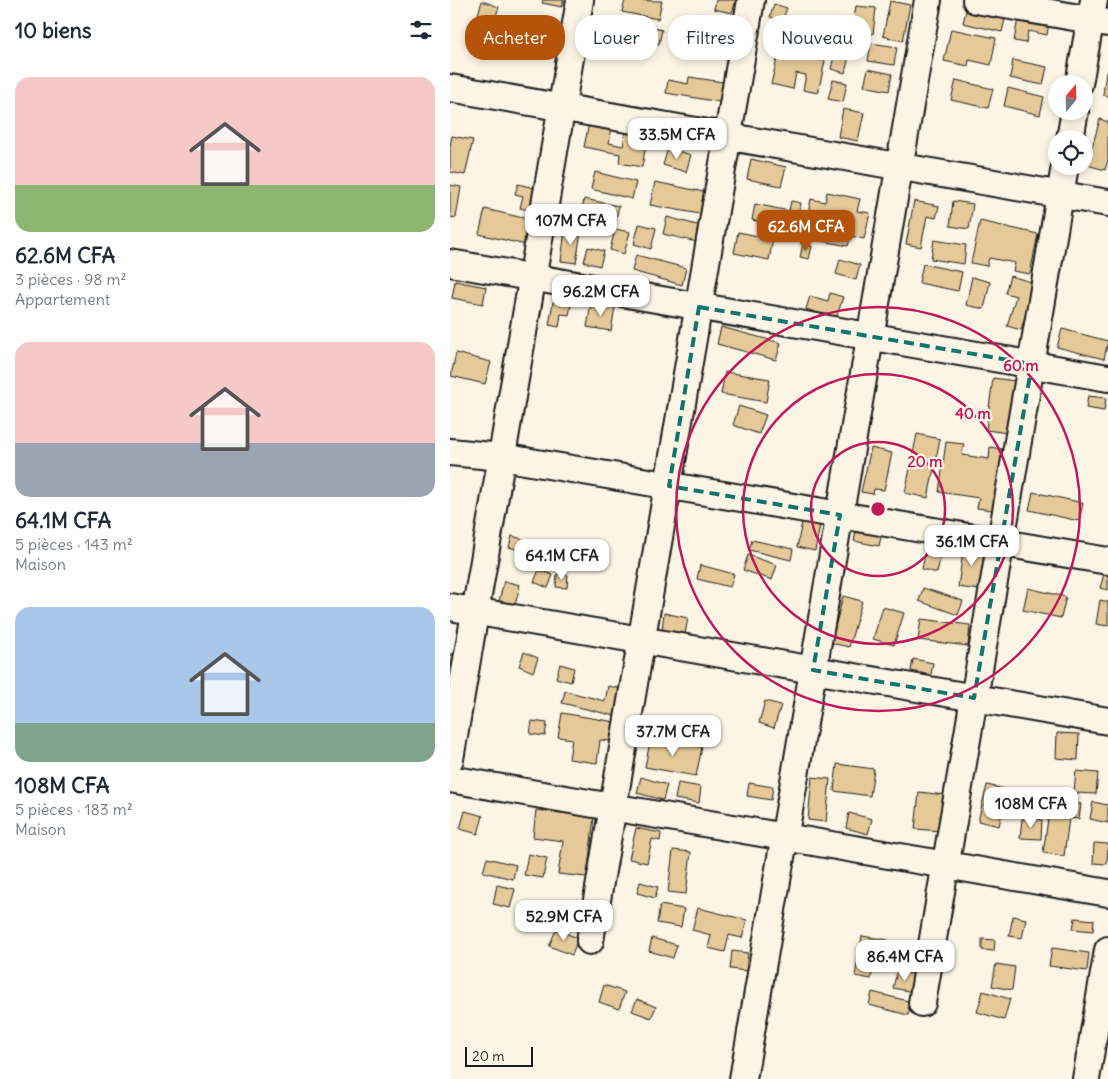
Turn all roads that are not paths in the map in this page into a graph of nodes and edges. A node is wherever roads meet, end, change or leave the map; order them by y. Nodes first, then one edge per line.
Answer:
1 (580, 0) edge
2 (752, 0) edge
3 (928, 0) edge
4 (976, 0) edge
5 (1097, 14) edge
6 (1081, 75) edge
7 (450, 88) edge
8 (562, 108) junction
9 (728, 136) junction
10 (900, 166) junction
11 (1063, 175) edge
12 (1060, 194) junction
13 (1108, 202) edge
14 (450, 263) edge
15 (533, 278) junction
16 (699, 307) junction
17 (870, 336) junction
18 (1032, 364) junction
19 (1108, 378) edge
20 (450, 452) edge
21 (502, 457) junction
22 (669, 486) junction
23 (840, 515) junction
24 (1001, 542) junction
25 (1108, 561) edge
26 (450, 607) edge
27 (475, 611) junction
28 (642, 640) junction
29 (813, 670) junction
30 (974, 698) junction
31 (1108, 721) edge
32 (450, 759) edge
33 (450, 779) edge
34 (613, 807) junction
35 (785, 837) junction
36 (946, 865) junction
37 (1108, 893) edge
38 (590, 941) dead end
39 (1108, 950) edge
40 (922, 1003) dead end
41 (743, 1079) edge
42 (1086, 1079) edge

1 - 8 street
2 - 9 street
3 - 10 street
4 - 5 street
5 - 6 street
7 - 8 street
8 - 9 street
8 - 15 street
9 - 10 street
9 - 16 street
10 - 12 street
10 - 17 street
11 - 12 street
12 - 13 street
12 - 18 street
14 - 15 street
15 - 16 street
15 - 21 street
16 - 17 street
16 - 22 street
17 - 18 street
17 - 23 street
18 - 19 street
18 - 24 street
20 - 21 street
21 - 22 street
21 - 27 street
22 - 23 street
22 - 28 street
23 - 24 street
23 - 29 street
24 - 25 street
24 - 30 street
26 - 27 street
27 - 28 street
27 - 32 street
28 - 29 street
28 - 34 street
29 - 30 street
29 - 35 street
30 - 31 street
30 - 36 street
33 - 34 street
34 - 35 street
34 - 38 street
35 - 36 street
35 - 41 street
36 - 37 street
36 - 40 street
39 - 42 street

